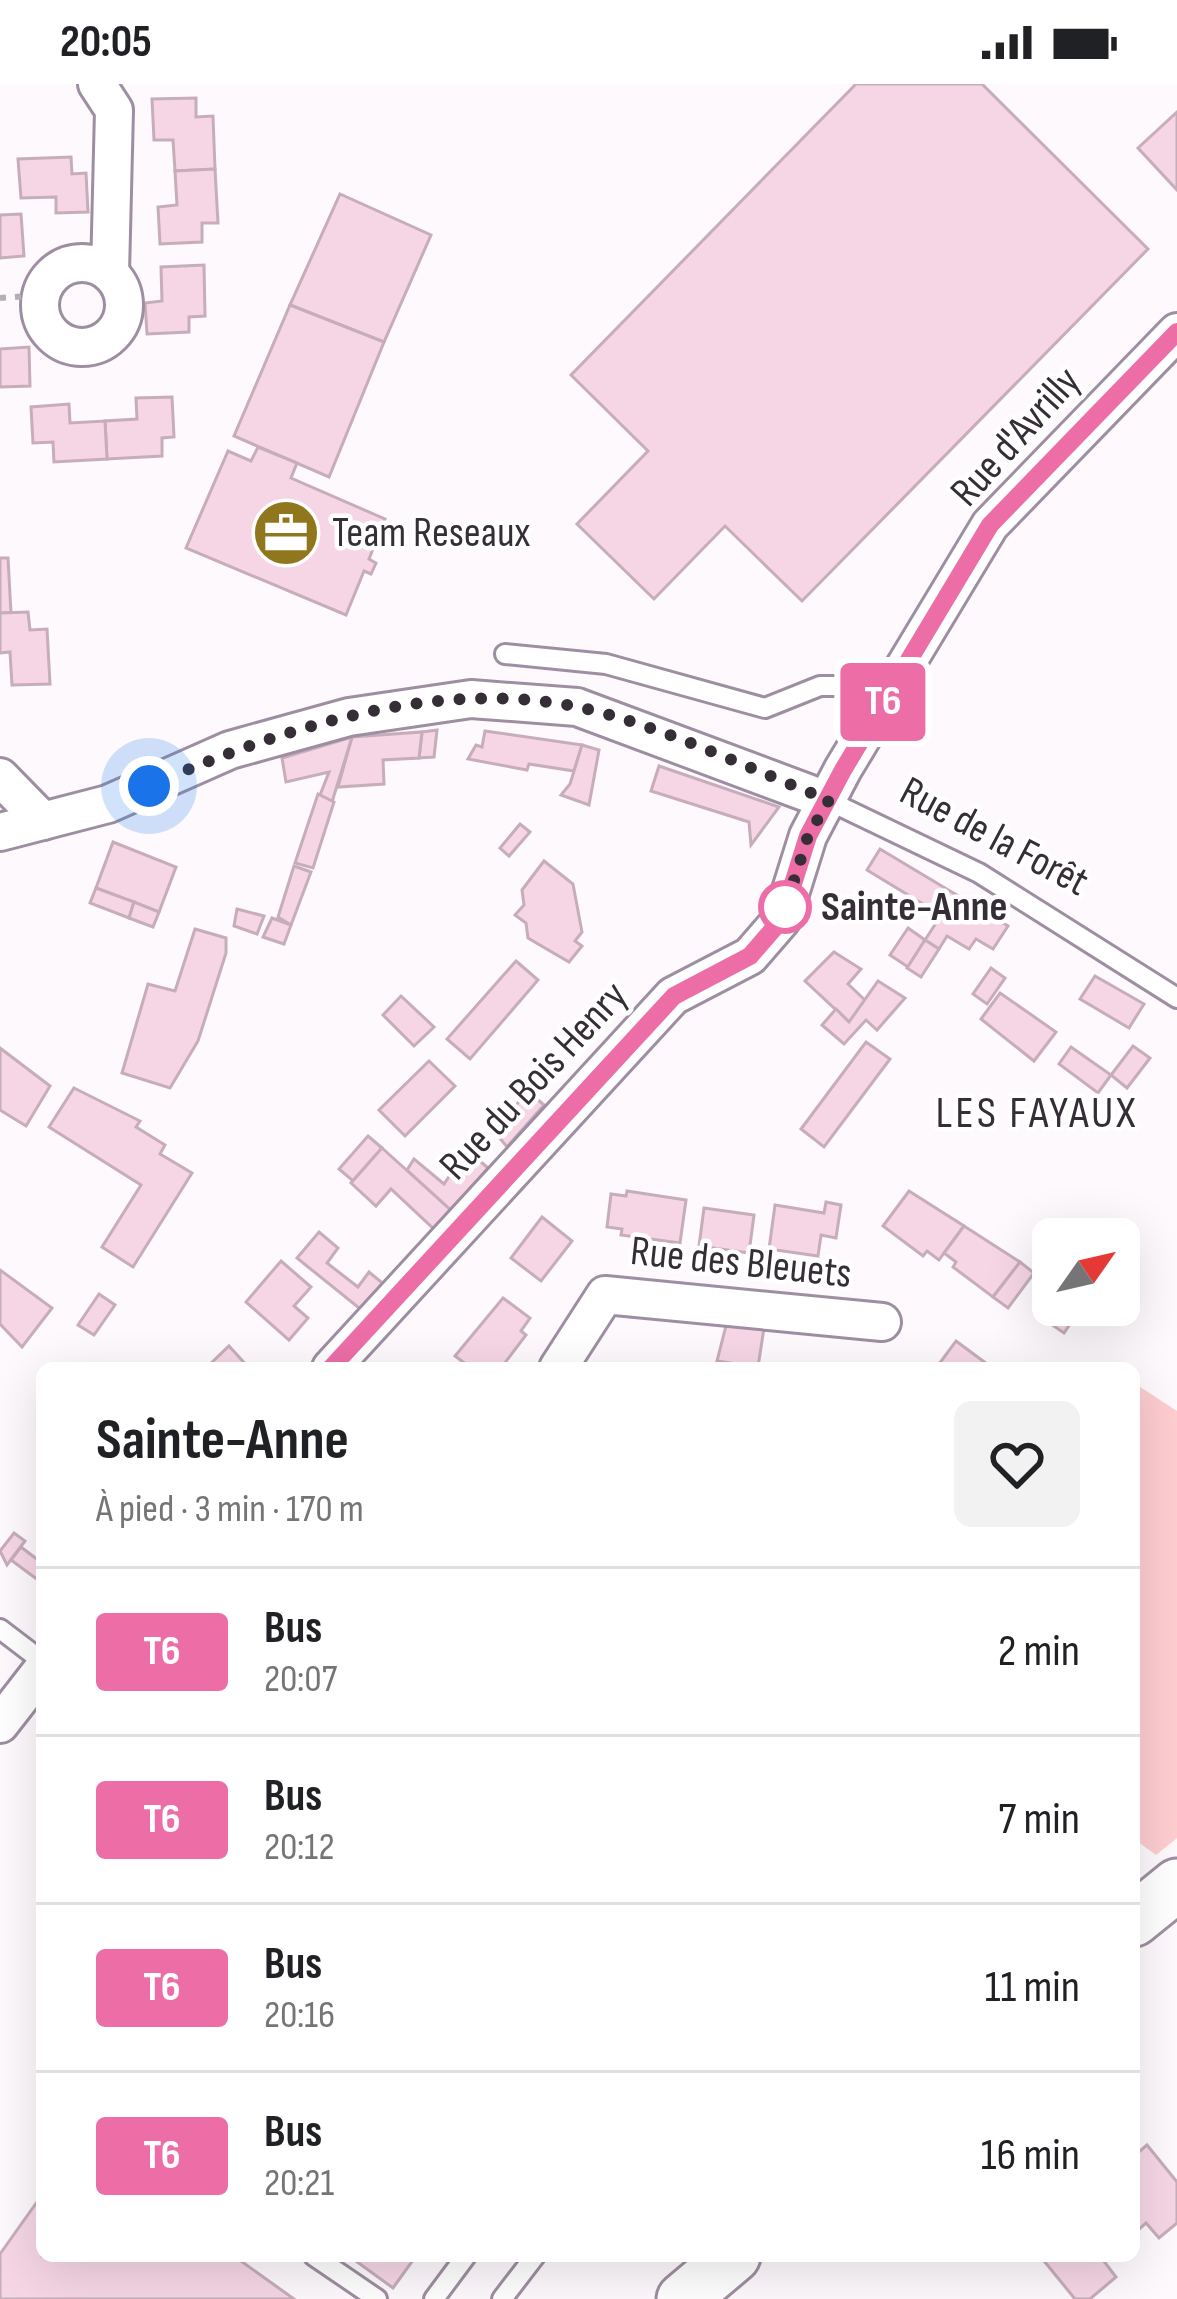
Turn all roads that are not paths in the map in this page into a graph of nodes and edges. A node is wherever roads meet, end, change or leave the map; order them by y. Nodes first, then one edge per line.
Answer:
1 (97, 84) edge
2 (110, 273) junction
3 (1177, 332) edge
4 (505, 654) dead end
5 (889, 693) junction
6 (0, 777) edge
7 (829, 800) junction
8 (43, 821) junction
9 (0, 832) edge
10 (1177, 998) edge
11 (882, 1322) dead end
12 (337, 1362) edge
13 (562, 1362) edge
14 (0, 1629) edge
15 (36, 1656) edge
16 (36, 1678) edge
17 (0, 1724) edge
18 (1177, 1885) edge
19 (1140, 1916) edge
20 (323, 2262) edge
21 (462, 2262) edge
22 (530, 2262) edge
23 (727, 2262) edge
24 (377, 2299) edge
25 (434, 2299) edge
26 (502, 2299) edge
27 (683, 2299) edge

1 - 2 street
2 - 2 street
3 - 5 street, Rue d'Avrilly
4 - 5 lane
5 - 7 street, Rue d'Avrilly
6 - 8 street
7 - 8 street, Rue de la Forêt
7 - 10 lane, Rue de la Forêt
7 - 12 street, Rue du Bois Henry
8 - 9 street, Rue de la Forêt
11 - 13 street, Rue des Bleuets
14 - 15 lane
16 - 17 street
18 - 19 main road
20 - 24 lane
21 - 25 lane
22 - 26 lane
23 - 27 main road

